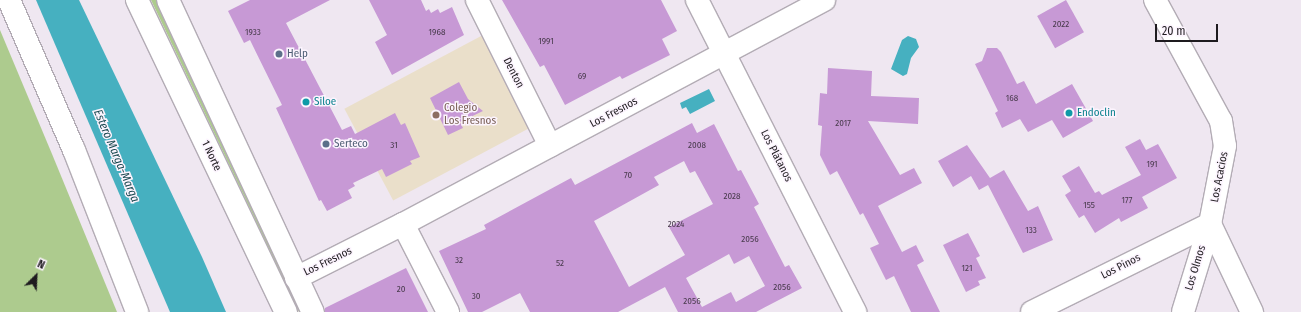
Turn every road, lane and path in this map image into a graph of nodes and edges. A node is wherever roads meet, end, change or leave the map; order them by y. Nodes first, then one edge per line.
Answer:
1 (9, 0) edge
2 (137, 0) edge
3 (168, 0) edge
4 (477, 0) edge
5 (697, 0) edge
6 (824, 0) edge
7 (1155, 0) edge
8 (724, 54) junction
9 (550, 146) junction
10 (403, 224) junction
11 (1210, 224) junction
12 (296, 278) junction
13 (138, 312) edge
14 (286, 312) edge
15 (313, 312) edge
16 (448, 312) edge
17 (855, 312) edge
18 (1032, 312) edge
19 (1183, 312) edge
20 (1252, 312) edge

1 - 13 street
2 - 14 street, 1 Norte
3 - 12 street
4 - 9 street, Denton
5 - 8 street, Los Plátanos
6 - 8 street, Los Fresnos
7 - 11 street, Los Acacios
8 - 9 street, Los Fresnos
8 - 17 street, Los Plátanos
9 - 10 street, Los Fresnos
10 - 12 street, Los Fresnos
10 - 16 street
11 - 18 street, Los Pinos
11 - 19 street, Los Olmos
11 - 20 street
12 - 15 street

